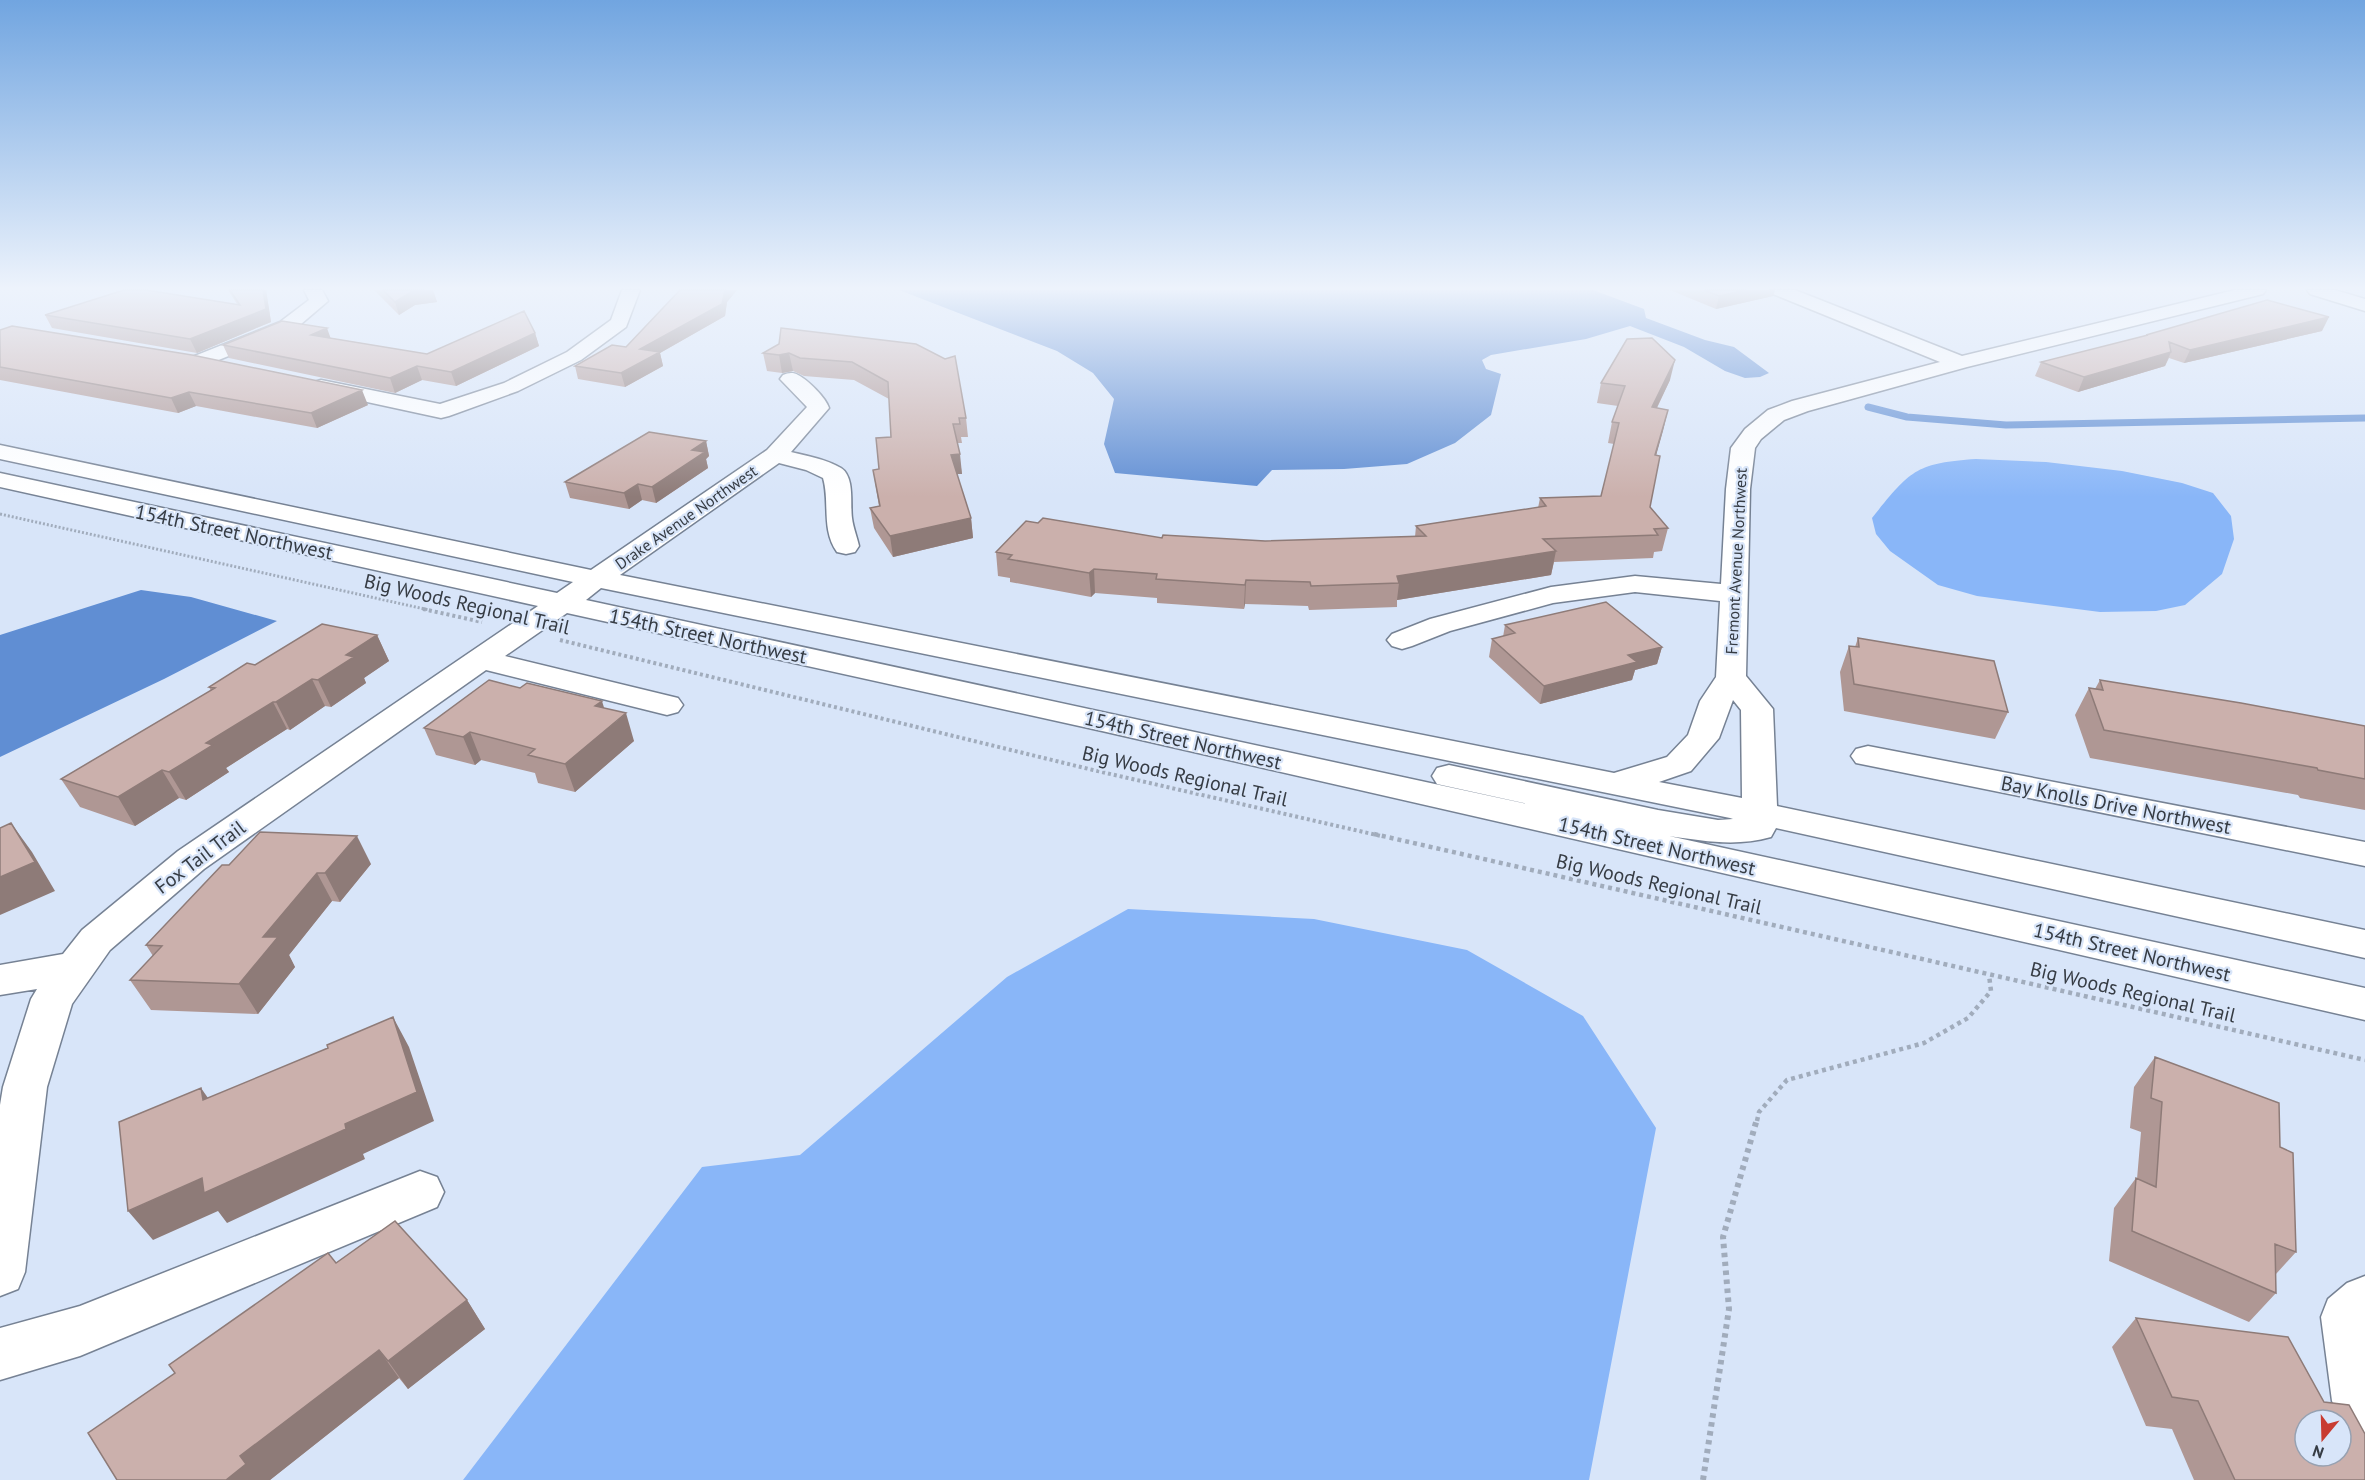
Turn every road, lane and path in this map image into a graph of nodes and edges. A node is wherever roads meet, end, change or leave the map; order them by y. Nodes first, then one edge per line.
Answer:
1 (182, 359) edge
2 (206, 359) edge
3 (568, 359) edge
4 (1950, 359) edge
5 (1976, 359) edge
6 (199, 362) junction
7 (1960, 363) junction
8 (234, 369) edge
9 (790, 379) dead end
10 (303, 383) edge
11 (0, 452) edge
12 (775, 455) junction
13 (0, 480) edge
14 (0, 513) edge
15 (846, 546) dead end
16 (596, 579) junction
17 (1733, 594) junction
18 (560, 604) junction
19 (521, 631) junction
20 (1402, 640) dead end
21 (480, 659) junction
22 (1731, 677) junction
23 (667, 705) dead end
24 (1213, 746) junction
25 (1868, 756) dead end
26 (1615, 784) junction
27 (1760, 814) junction
28 (2365, 854) edge
29 (2365, 944) edge
30 (76, 967) junction
31 (1989, 975) junction
32 (0, 980) edge
33 (2365, 1004) edge
34 (2365, 1060) edge
35 (420, 1192) dead end
36 (0, 1272) edge
37 (2365, 1300) edge
38 (0, 1354) edge
39 (2365, 1408) edge
40 (1703, 1480) edge

1 - 6 street
2 - 6 street
3 - 10 street
4 - 7 street
5 - 7 street, Fremont Avenue Northwest
6 - 8 street
7 - 17 street, Fremont Avenue Northwest
9 - 12 street, Drake Avenue Northwest
11 - 16 street, 154th Street Northwest
12 - 15 street
12 - 16 street, Drake Avenue Northwest
13 - 18 street, 154th Street Northwest
14 - 19 path, Big Woods Regional Trail
16 - 18 street, Fox Tail Trail
16 - 26 street, 154th Street Northwest
17 - 20 street
17 - 22 street, Fremont Avenue Northwest
18 - 19 street, Fox Tail Trail
18 - 24 street, 154th Street Northwest
19 - 21 street, Fox Tail Trail
19 - 31 path, Big Woods Regional Trail
21 - 23 street
21 - 30 street, Fox Tail Trail
22 - 26 street, Fremont Avenue Northwest
22 - 27 street, Fremont Avenue Northwest
24 - 27 street
24 - 33 street, 154th Street Northwest
25 - 28 street, Bay Knolls Drive Northwest
26 - 27 street, 154th Street Northwest
27 - 29 street, 154th Street Northwest
30 - 32 street
30 - 36 street, Fox Tail Trail
31 - 34 path, Big Woods Regional Trail
31 - 40 path
35 - 38 street
37 - 39 street

